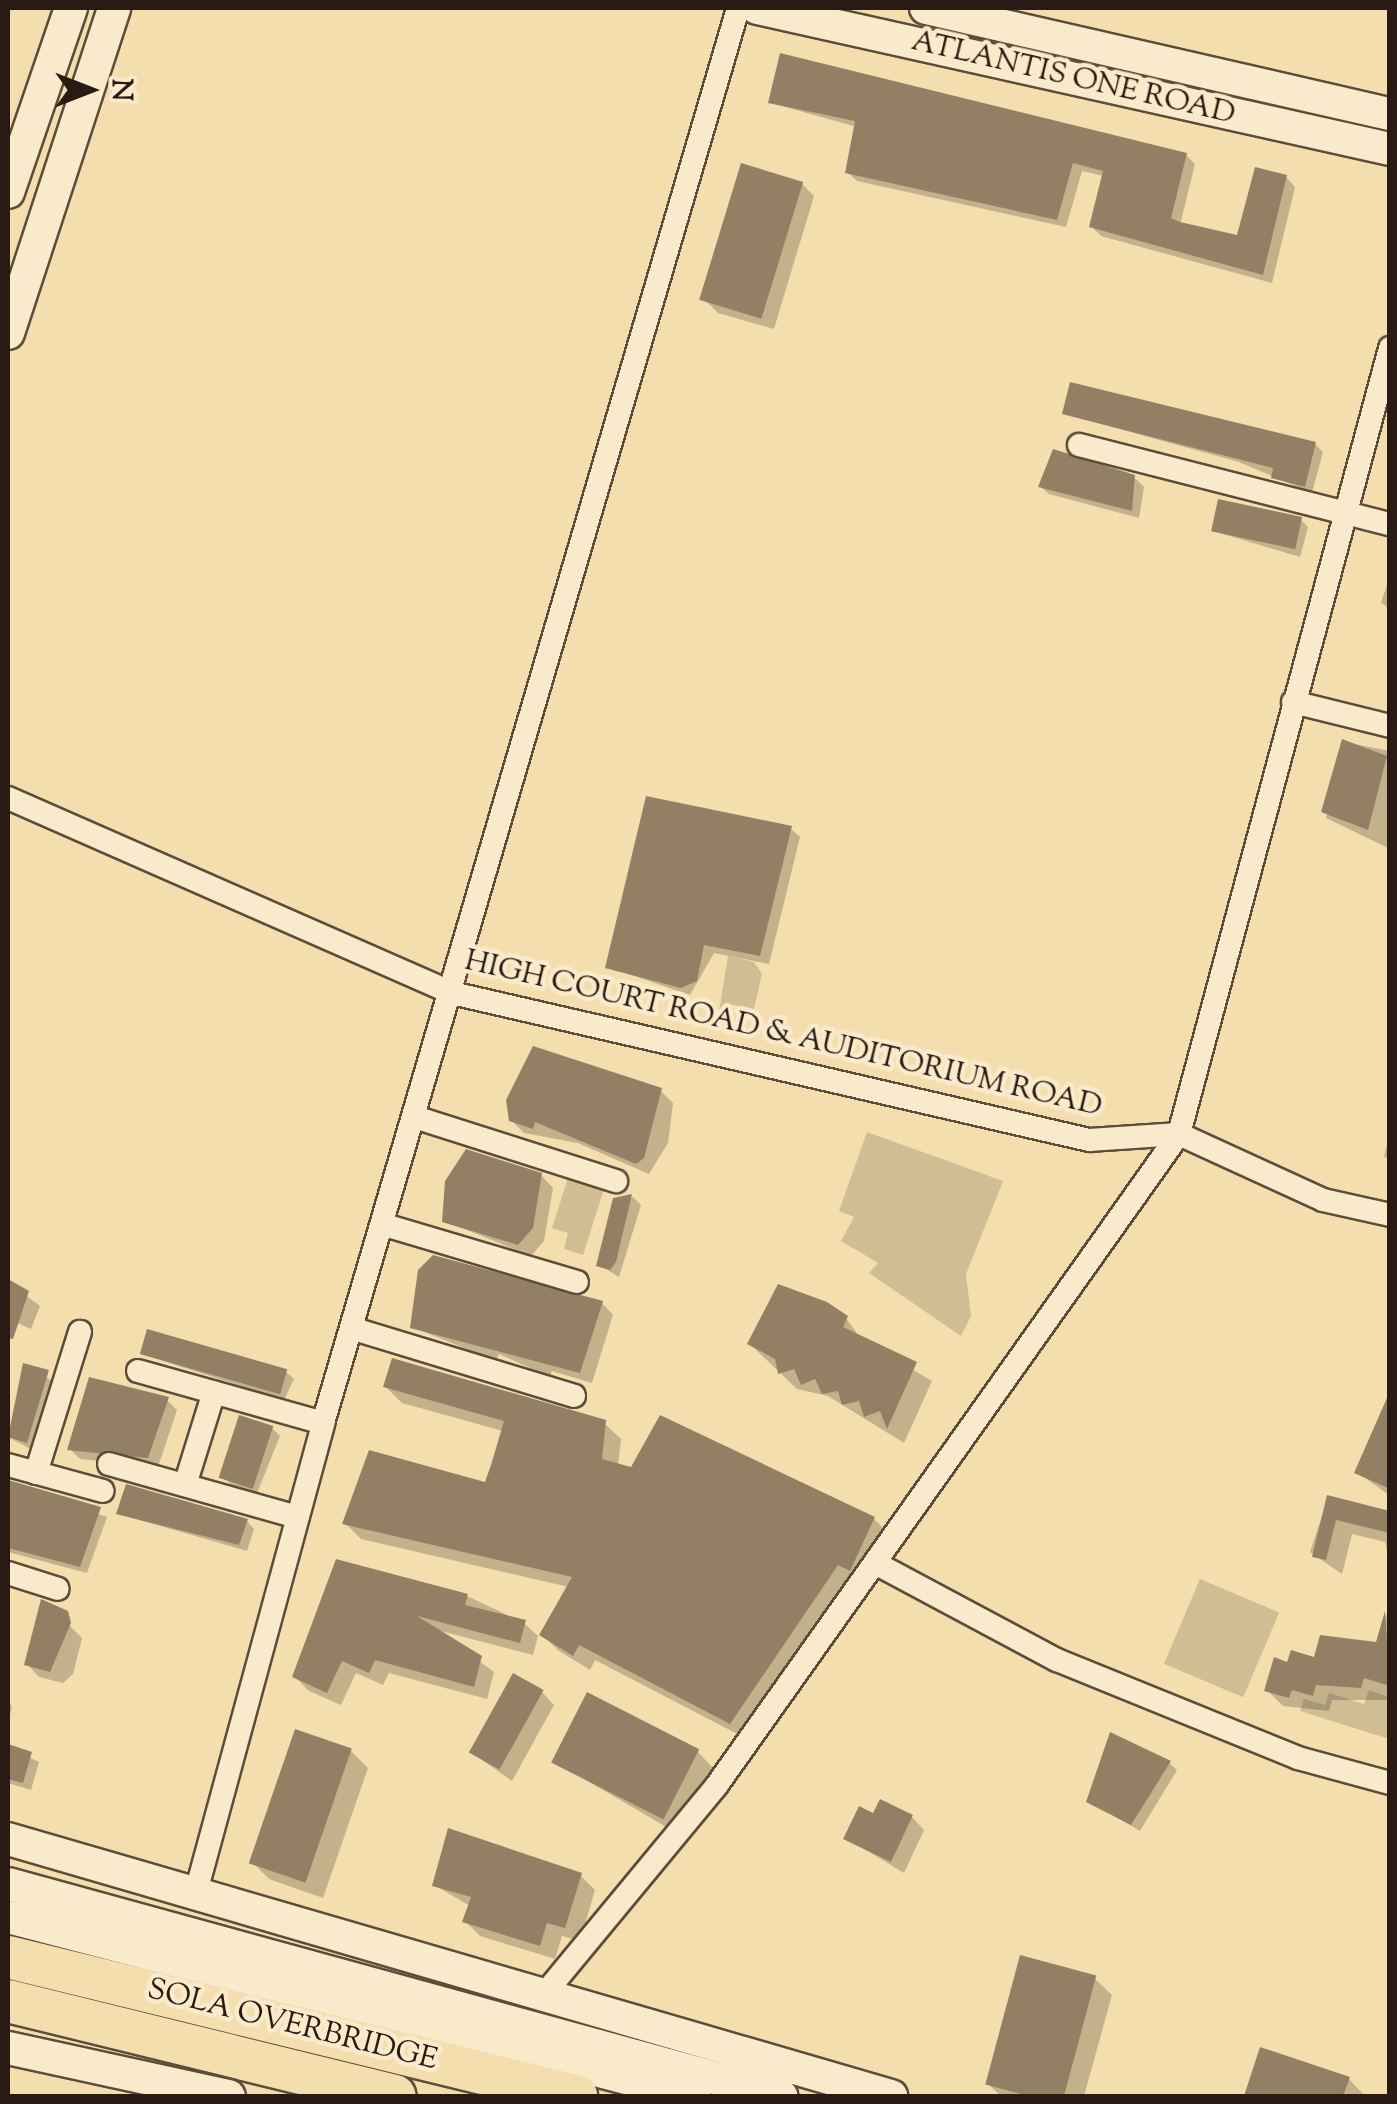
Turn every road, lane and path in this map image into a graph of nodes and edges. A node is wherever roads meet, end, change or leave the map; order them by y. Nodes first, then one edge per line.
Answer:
1 (71, 8) edge
2 (114, 8) edge
3 (738, 8) edge
4 (757, 8) edge
5 (926, 8) edge
6 (1390, 114) edge
7 (1390, 148) edge
8 (8, 192) edge
9 (8, 333) edge
10 (1390, 348) edge
11 (1382, 406) edge
12 (1079, 445) dead end
13 (1345, 512) junction
14 (1390, 524) edge
15 (1293, 702) junction
16 (1390, 726) edge
17 (8, 798) edge
18 (452, 993) junction
19 (418, 1118) junction
20 (1179, 1134) junction
21 (616, 1181) dead end
22 (1390, 1214) edge
23 (388, 1226) junction
24 (577, 1282) dead end
25 (354, 1329) junction
26 (80, 1332) dead end
27 (138, 1371) dead end
28 (214, 1392) junction
29 (574, 1396) dead end
30 (323, 1423) junction
31 (109, 1464) dead end
32 (8, 1465) edge
33 (36, 1473) junction
34 (185, 1485) junction
35 (103, 1492) dead end
36 (298, 1517) junction
37 (874, 1563) junction
38 (8, 1573) edge
39 (58, 1588) dead end
40 (1390, 1782) edge
41 (8, 1839) edge
42 (8, 1884) edge
43 (196, 1892) junction
44 (8, 1917) edge
45 (8, 1957) edge
46 (541, 1998) junction
47 (8, 2002) edge
48 (8, 2048) edge
49 (8, 2064) edge
50 (224, 2095) edge
51 (175, 2096) edge
52 (394, 2096) edge
53 (576, 2096) edge
54 (695, 2096) edge
55 (780, 2096) edge
56 (891, 2096) edge

1 - 8 main road
2 - 9 main road
3 - 18 street
4 - 7 main road, ATLANTIS ONE ROAD
5 - 6 main road, ATLANTIS ONE ROAD
10 - 11 street
11 - 13 street
12 - 13 street
13 - 14 street
13 - 15 street
15 - 16 street
15 - 20 street
17 - 18 street, HIGH COURT ROAD & AUDITORIUM ROAD
18 - 19 street
18 - 20 street, HIGH COURT ROAD & AUDITORIUM ROAD
19 - 21 street
19 - 23 street
20 - 22 street, HIGH COURT ROAD & AUDITORIUM ROAD
20 - 37 street
23 - 24 street
23 - 25 street
25 - 29 street
25 - 30 street
26 - 33 street
27 - 28 street
28 - 30 street
28 - 34 street
30 - 36 street
31 - 34 street
32 - 33 street
33 - 35 street
34 - 36 street
36 - 43 street
37 - 40 street
37 - 46 street
38 - 39 street
41 - 43 main road
42 - 55 main road
43 - 46 main road
44 - 54 main road, SOLA OVERBRIDGE
45 - 53 highway, SOLA OVERBRIDGE
46 - 56 main road
47 - 52 highway, SOLA OVERBRIDGE
48 - 50 main road
49 - 51 street

